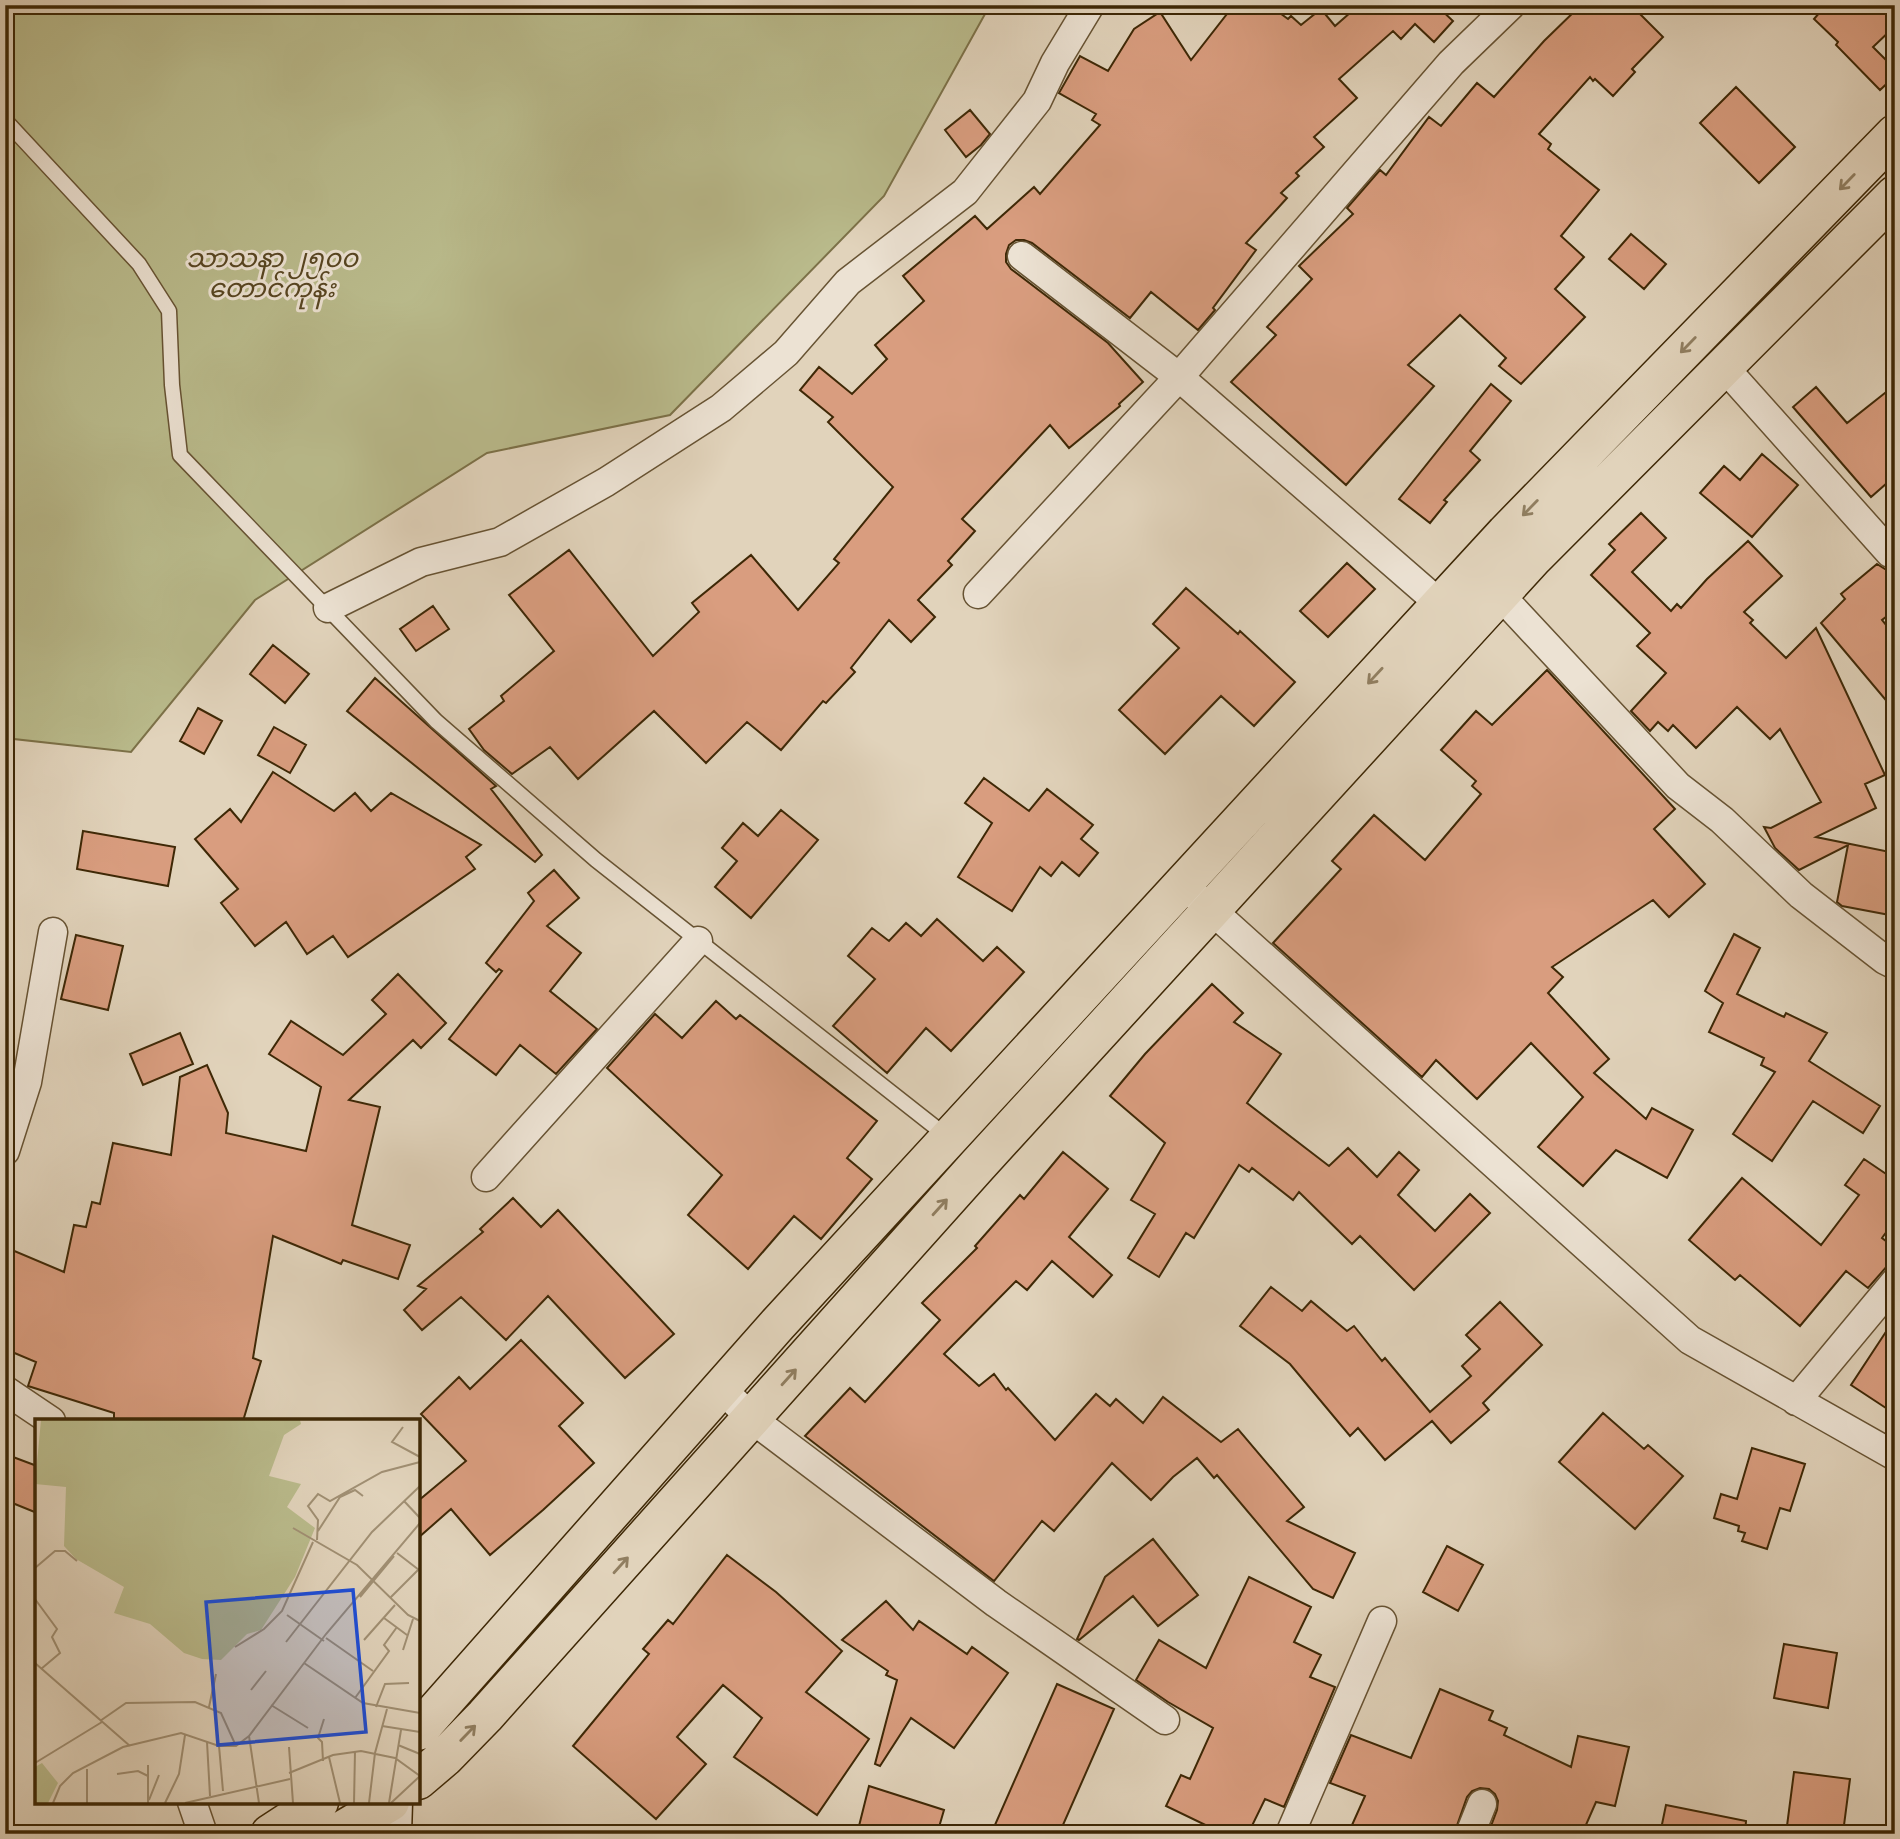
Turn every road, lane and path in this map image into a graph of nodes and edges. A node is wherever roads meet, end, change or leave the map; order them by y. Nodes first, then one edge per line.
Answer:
1 (1090, 5) edge
2 (1511, 5) edge
3 (5, 120) edge
4 (1895, 134) edge
5 (1895, 195) edge
6 (1022, 256) dead end
7 (1723, 366) junction
8 (1179, 377) junction
9 (1890, 552) dead end
10 (978, 594) dead end
11 (1500, 595) junction
12 (328, 608) junction
13 (1455, 617) junction
14 (1184, 883) junction
15 (1211, 910) junction
16 (53, 932) dead end
17 (698, 941) junction
18 (1895, 965) edge
19 (5, 1151) edge
20 (963, 1152) junction
21 (486, 1177) dead end
22 (1895, 1282) edge
23 (721, 1388) junction
24 (5, 1390) edge
25 (1796, 1401) junction
26 (48, 1419) edge
27 (752, 1419) junction
28 (1895, 1456) edge
29 (1382, 1621) dead end
30 (1165, 1720) dead end
31 (420, 1729) edge
32 (420, 1778) edge
33 (193, 1804) edge
34 (316, 1804) edge
35 (388, 1804) edge
36 (392, 1804) edge
37 (1482, 1804) dead end
38 (202, 1834) edge
39 (270, 1834) edge
40 (336, 1834) edge
41 (392, 1834) edge
42 (1290, 1834) edge
43 (1470, 1834) edge

1 - 12 street
2 - 8 street
3 - 12 lane
4 -> 13 main road
5 - 7 main road
6 - 8 street
7 - 9 street
7 - 11 main road
8 - 10 street
8 - 13 street
11 - 13 main road
11 - 18 street
12 - 17 lane
13 -> 14 main road
13 - 15 main road
14 - 15 street
14 - 20 main road
15 - 20 main road
15 - 25 street
16 - 19 street
17 - 20 lane
17 - 21 street
20 - 23 main road
27 -> 20 main road
22 - 25 street
23 - 27 street
23 - 31 main road
24 - 26 street
25 - 28 street
27 - 30 street
32 -> 27 main road
29 - 42 street
33 - 38 street
34 - 39 main road
35 - 40 main road
36 - 41 main road
37 - 43 street

